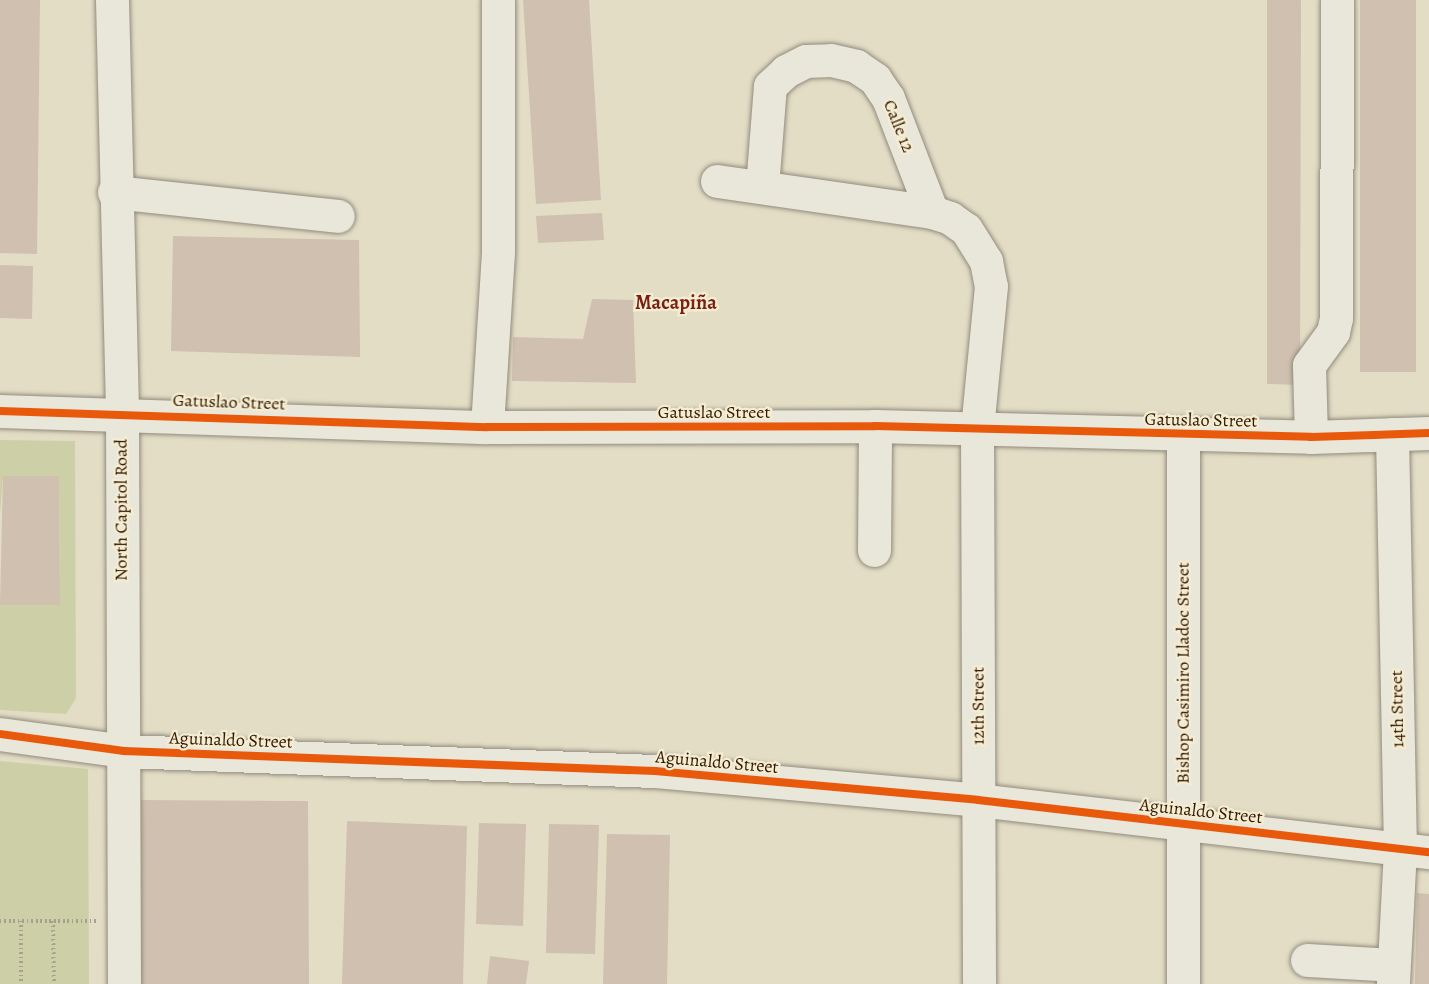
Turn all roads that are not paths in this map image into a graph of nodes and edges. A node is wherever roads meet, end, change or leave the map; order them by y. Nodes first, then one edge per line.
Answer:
1 (112, 0) edge
2 (498, 0) edge
3 (1336, 0) edge
4 (717, 181) dead end
5 (762, 187) junction
6 (114, 192) junction
7 (932, 212) junction
8 (338, 216) dead end
9 (0, 411) edge
10 (122, 414) junction
11 (875, 426) junction
12 (487, 427) junction
13 (977, 428) junction
14 (1429, 433) edge
15 (1392, 434) junction
16 (1183, 435) junction
17 (1311, 437) junction
18 (874, 550) dead end
19 (0, 734) edge
20 (124, 751) junction
21 (978, 800) junction
22 (1183, 825) junction
23 (1415, 850) edge
24 (1307, 960) dead end
25 (1393, 975) edge
26 (124, 984) edge
27 (979, 984) edge
28 (1183, 984) edge

1 - 6 street, North Capitol Road
2 - 12 street
3 - 17 street
4 - 5 street
5 - 7 street
5 - 7 street, Calle 12
6 - 8 street
6 - 10 street, North Capitol Road
7 - 13 street
9 - 10 street, Gatuslao Street
10 - 12 street, Gatuslao Street
10 - 20 street, North Capitol Road
11 - 12 street, Gatuslao Street
11 - 13 street, Gatuslao Street
11 - 18 street
13 - 16 street, Gatuslao Street
13 - 21 street, 12th Street
14 - 15 street, Gatuslao Street
15 - 17 street, Gatuslao Street
15 - 23 street, 14th Street
16 - 17 street, Gatuslao Street
16 - 22 street, Bishop Casimiro Lladoc Street
19 - 20 street, Aguinaldo Street
20 - 21 street, Aguinaldo Street
20 - 26 street, North Capitol Road
21 - 22 street, Aguinaldo Street
21 - 27 street, 12th Street
22 - 23 street, Aguinaldo Street
22 - 28 street, Bishop Casimiro Lladoc Street
23 - 25 street, 14th Street
24 - 25 street

